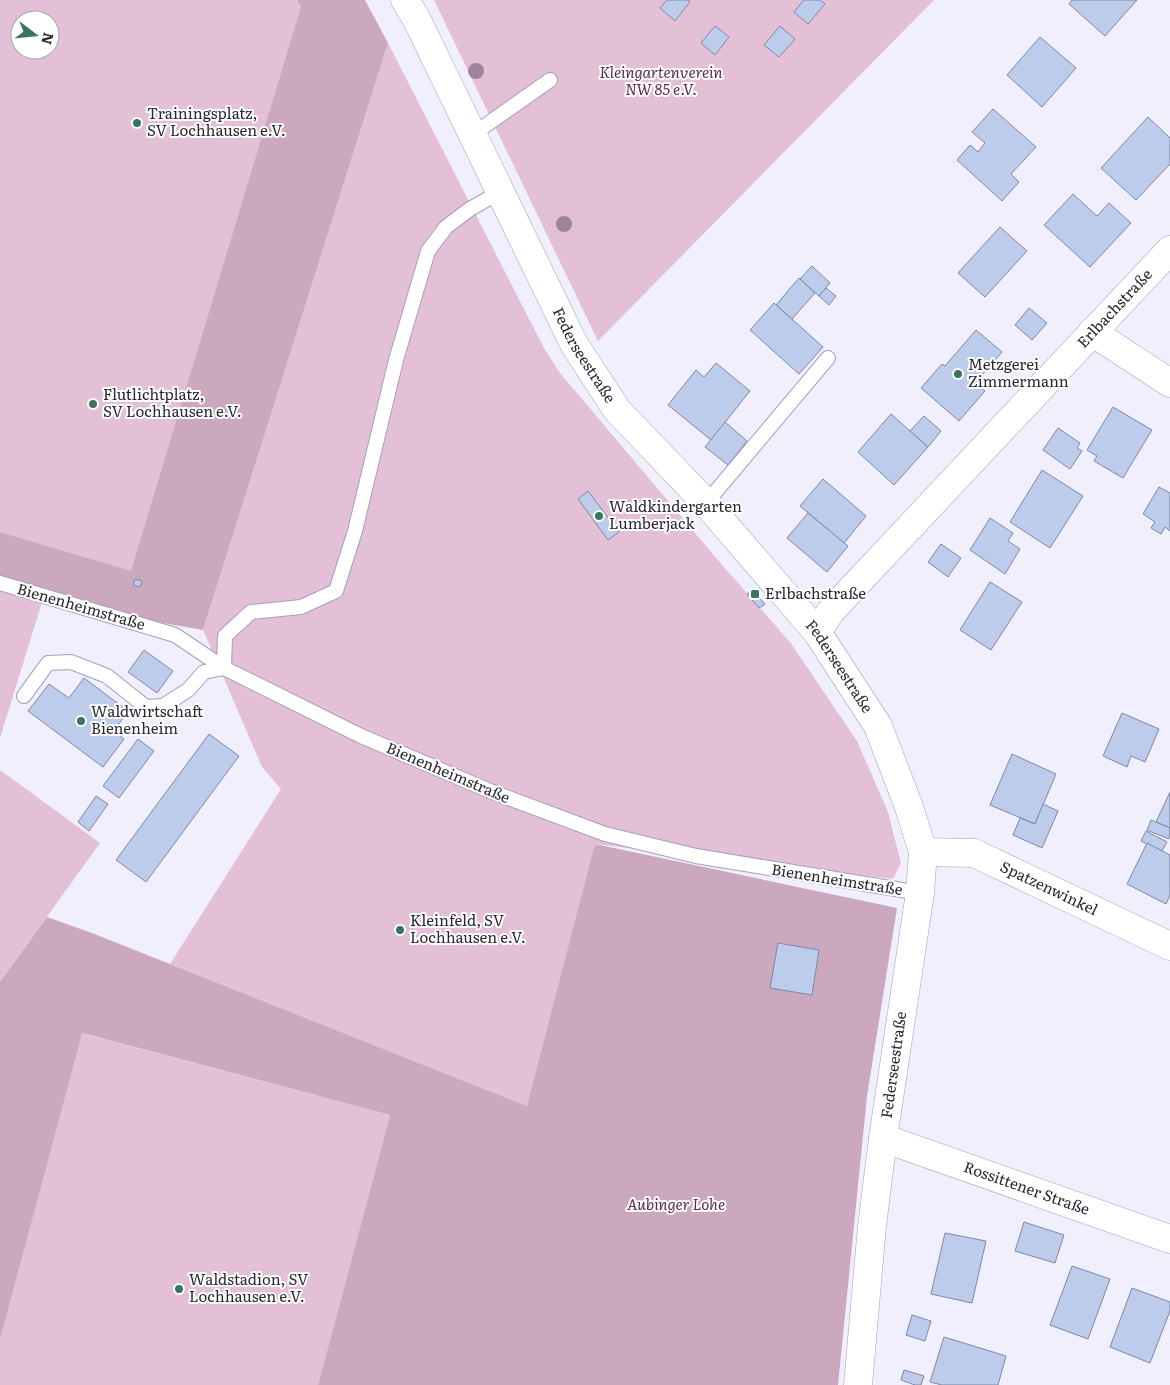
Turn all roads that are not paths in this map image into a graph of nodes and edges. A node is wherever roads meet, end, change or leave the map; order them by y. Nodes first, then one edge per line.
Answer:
1 (406, 0) edge
2 (550, 80) dead end
3 (472, 135) junction
4 (500, 192) junction
5 (1170, 250) edge
6 (1092, 332) junction
7 (828, 358) dead end
8 (1170, 383) edge
9 (706, 503) junction
10 (0, 583) edge
11 (817, 632) junction
12 (224, 668) junction
13 (24, 696) dead end
14 (923, 852) junction
15 (920, 893) junction
16 (1170, 946) edge
17 (883, 1138) junction
18 (1170, 1239) edge
19 (858, 1385) edge

1 - 3 street, Federseestraße
2 - 3 lane
3 - 4 street, Federseestraße
4 - 9 street, Federseestraße
4 - 12 lane
5 - 6 street, Erlbachstraße
6 - 8 street
6 - 11 street, Erlbachstraße
7 - 9 lane
9 - 11 street, Federseestraße
10 - 12 lane, Bienenheimstraße
11 - 14 street, Federseestraße
12 - 13 lane
12 - 15 lane, Bienenheimstraße
14 - 15 street, Federseestraße
14 - 16 street, Spatzenwinkel
15 - 17 street, Federseestraße
17 - 18 street, Rossittener Straße
17 - 19 street, Federseestraße

